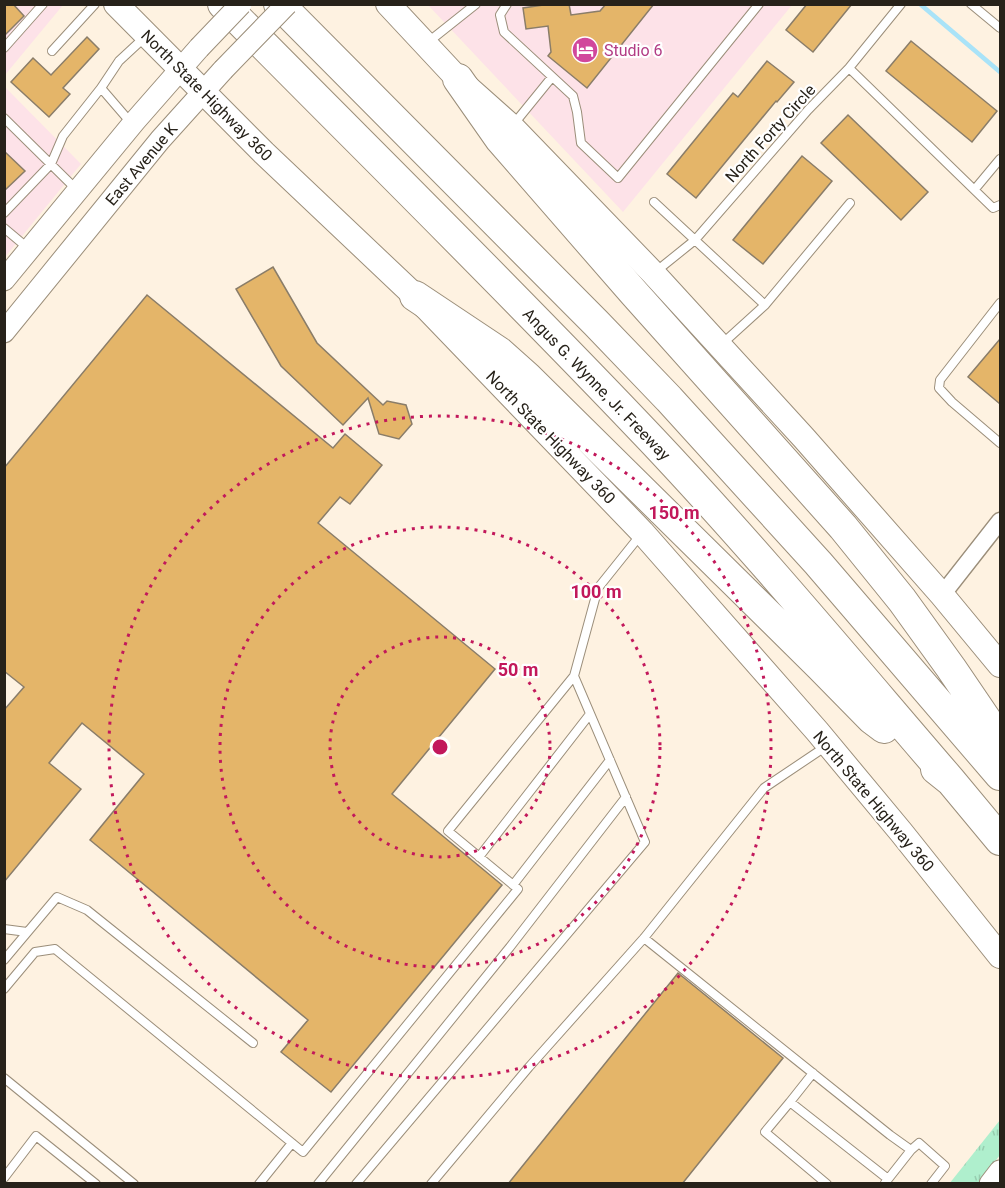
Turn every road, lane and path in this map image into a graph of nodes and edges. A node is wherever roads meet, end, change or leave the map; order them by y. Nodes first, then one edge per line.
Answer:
1 (44, 4) edge
2 (95, 4) edge
3 (116, 4) edge
4 (223, 4) edge
5 (242, 4) edge
6 (279, 4) edge
7 (287, 4) edge
8 (388, 4) edge
9 (476, 4) edge
10 (507, 4) edge
11 (759, 4) edge
12 (901, 4) edge
13 (971, 4) edge
14 (465, 8) edge
15 (1000, 28) edge
16 (147, 35) junction
17 (426, 44) junction
18 (4, 48) edge
19 (52, 51) dead end
20 (849, 68) junction
21 (180, 69) junction
22 (552, 76) junction
23 (458, 79) junction
24 (100, 88) junction
25 (203, 92) junction
26 (4, 118) edge
27 (132, 124) junction
28 (512, 127) junction
29 (1000, 159) edge
30 (51, 164) junction
31 (975, 189) junction
32 (78, 190) junction
33 (654, 202) dead end
34 (850, 202) dead end
35 (1000, 205) edge
36 (103, 211) junction
37 (4, 213) edge
38 (4, 228) edge
39 (695, 240) junction
40 (29, 250) junction
41 (654, 273) junction
42 (4, 280) edge
43 (415, 296) junction
44 (1000, 303) edge
45 (765, 305) junction
46 (4, 332) edge
47 (720, 346) junction
48 (1000, 443) edge
49 (1000, 521) edge
50 (642, 532) junction
51 (942, 595) junction
52 (1000, 665) edge
53 (574, 676) junction
54 (590, 714) junction
55 (1000, 740) edge
56 (828, 745) junction
57 (610, 760) junction
58 (1000, 775) edge
59 (951, 781) junction
60 (626, 797) junction
61 (1000, 840) edge
62 (479, 856) junction
63 (513, 885) junction
64 (4, 929) edge
65 (27, 932) junction
66 (644, 938) junction
67 (1000, 956) edge
68 (4, 960) edge
69 (4, 989) edge
70 (254, 1043) dead end
71 (813, 1073) junction
72 (4, 1078) edge
73 (790, 1102) junction
74 (292, 1143) junction
75 (911, 1150) junction
76 (1000, 1171) edge
77 (4, 1178) edge
78 (886, 1181) edge
79 (96, 1184) edge
80 (134, 1184) edge
81 (259, 1184) edge
82 (318, 1184) edge
83 (356, 1184) edge
84 (431, 1184) edge
85 (827, 1184) edge
86 (931, 1184) edge
87 (990, 1184) edge

1 - 18 lane
2 - 19 lane
3 - 16 main road, North State Highway 360
4 - 59 highway, Angus G. Wynne, Jr. Freeway
5 - 21 street, East Avenue K, bridge
6 - 58 highway
7 - 25 street, East Avenue K, bridge
8 - 17 main road
9 - 14 lane
10 - 22 lane
11 - 22 lane
12 - 20 lane, North Forty Circle
13 - 15 lane
14 - 17 lane
16 - 21 main road, North State Highway 360
16 - 24 lane
17 - 23 main road
20 - 31 lane
20 - 39 lane, North Forty Circle
21 - 25 main road, North State Highway 360
21 - 27 street, East Avenue K
22 - 28 lane
23 - 28 main road
23 - 55 highway
24 - 27 lane
24 - 30 lane
25 - 36 street, East Avenue K
25 - 43 main road, North State Highway 360
26 - 30 lane
27 - 32 street, East Avenue K
28 - 41 main road
29 - 31 lane
30 - 32 lane
30 - 37 lane
31 - 35 lane
32 - 36 street
32 - 40 street, East Avenue K
33 - 39 lane
34 - 45 lane
36 - 46 street, East Avenue K
38 - 40 lane
39 - 41 lane, North Forty Circle
39 - 45 lane
40 - 42 street, East Avenue K
41 - 47 main road
43 - 50 main road, North State Highway 360
43 - 59 highway
44 - 48 lane
45 - 47 lane
47 - 51 main road
49 - 51 street
50 - 53 lane
50 - 56 main road, North State Highway 360
51 - 52 main road
53 - 54 lane
53 - 62 lane
54 - 57 lane
54 - 62 lane
56 - 66 lane
56 - 67 main road, North State Highway 360
57 - 60 lane
57 - 63 lane
59 - 61 highway
60 - 82 lane
60 - 83 lane
62 - 63 lane
63 - 74 lane
64 - 65 lane
65 - 68 lane
65 - 70 lane
66 - 71 lane
66 - 84 lane
69 - 74 lane
71 - 73 lane
71 - 75 lane
72 - 80 lane
73 - 78 lane
73 - 85 lane
74 - 81 lane
75 - 78 lane
75 - 86 lane
76 - 87 street
77 - 79 lane

